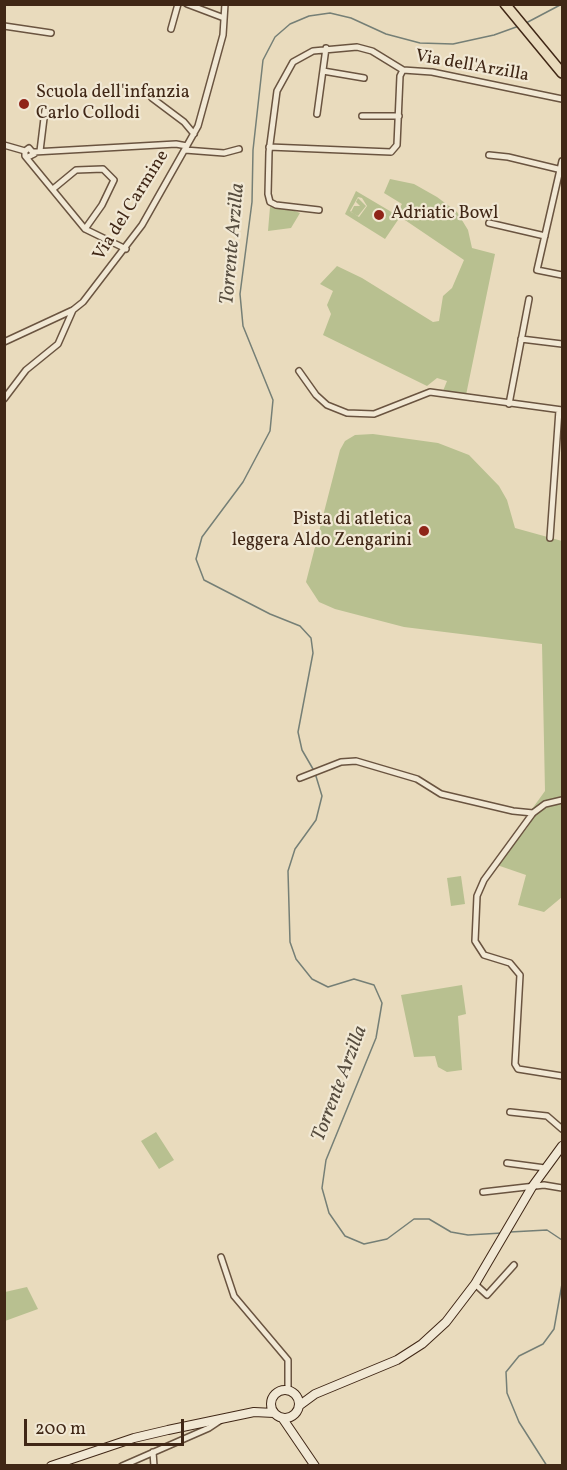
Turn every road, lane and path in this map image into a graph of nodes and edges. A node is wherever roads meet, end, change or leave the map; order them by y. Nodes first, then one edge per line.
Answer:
1 (178, 4) edge
2 (187, 4) edge
3 (225, 4) edge
4 (505, 4) edge
5 (224, 18) junction
6 (4, 26) edge
7 (171, 29) dead end
8 (51, 33) dead end
9 (326, 48) junction
10 (403, 70) junction
11 (323, 71) junction
12 (562, 74) edge
13 (364, 78) dead end
14 (152, 98) dead end
15 (562, 99) edge
16 (45, 110) dead end
17 (317, 114) dead end
18 (399, 116) junction
19 (362, 117) dead end
20 (184, 122) junction
21 (198, 126) junction
22 (194, 134) junction
23 (4, 145) edge
24 (269, 147) junction
25 (186, 148) junction
26 (239, 149) dead end
27 (25, 151) junction
28 (37, 151) junction
29 (489, 155) dead end
30 (28, 158) junction
31 (562, 161) edge
32 (562, 170) edge
33 (52, 189) junction
34 (319, 210) dead end
35 (489, 224) dead end
36 (86, 229) junction
37 (545, 236) junction
38 (126, 249) junction
39 (562, 275) edge
40 (529, 299) dead end
41 (74, 310) junction
42 (521, 339) junction
43 (4, 342) edge
44 (562, 344) edge
45 (299, 371) dead end
46 (4, 399) edge
47 (509, 404) junction
48 (561, 410) edge
49 (550, 538) dead end
50 (300, 778) dead end
51 (562, 800) edge
52 (533, 813) junction
53 (562, 1076) edge
54 (510, 1112) dead end
55 (562, 1129) edge
56 (562, 1146) edge
57 (507, 1163) dead end
58 (545, 1168) junction
59 (532, 1187) junction
60 (562, 1188) edge
61 (483, 1192) dead end
62 (221, 1257) dead end
63 (514, 1265) dead end
64 (475, 1284) junction
65 (291, 1392) junction
66 (315, 1394) junction
67 (272, 1400) junction
68 (300, 1405) junction
69 (254, 1412) junction
70 (274, 1413) junction
71 (296, 1414) junction
72 (221, 1419) junction
73 (283, 1419) junction
74 (294, 1433) junction
75 (153, 1452) junction
76 (51, 1466) edge
77 (122, 1466) edge
78 (154, 1466) edge
79 (315, 1466) edge

1 - 7 street
2 - 5 street
3 - 5 street, Via del Carmine
4 - 12 main road
5 - 21 street, Via del Carmine
6 - 8 street
9 - 10 street, Via dell'Arzilla
9 - 11 street
9 - 24 street, Via dell'Arzilla
10 - 15 street, Via dell'Arzilla
10 - 18 street
11 - 13 street
11 - 17 street
14 - 20 street
16 - 28 street
18 - 19 street
18 - 24 street
20 - 21 street
20 - 22 street
21 - 22 street, Via del Carmine
22 - 25 street, Via del Carmine
23 - 27 street
24 - 34 street, Via dell'Arzilla
25 - 26 street
25 - 28 street
25 - 38 street, Via del Carmine
27 - 28 street
27 - 30 street
28 - 30 street
29 - 32 street
30 - 33 street
31 - 32 street
32 - 37 street
33 - 36 street
33 - 36 street
35 - 37 street
36 - 38 street
37 - 39 street
38 - 41 street, Via del Carmine
40 - 42 street
41 - 43 street
41 - 46 street
42 - 44 street
42 - 47 street
45 - 47 street
47 - 48 street
48 - 49 street
50 - 52 street
51 - 52 street
52 - 53 street
54 - 55 street
56 - 58 main road
57 - 58 street
58 - 59 main road
59 - 60 street
59 - 61 street
59 - 64 main road
62 - 65 street
63 - 64 street
64 - 66 main road
65 - 66 main road
65 - 67 main road
65 - 68 main road
66 - 68 main road
67 - 69 main road
67 - 70 main road
68 - 71 main road
69 - 70 main road
69 - 72 main road
70 - 73 main road
71 - 73 main road
71 - 74 main road
72 - 75 street
72 - 76 main road
73 - 74 main road
74 - 79 main road
75 - 77 street
75 - 78 street

